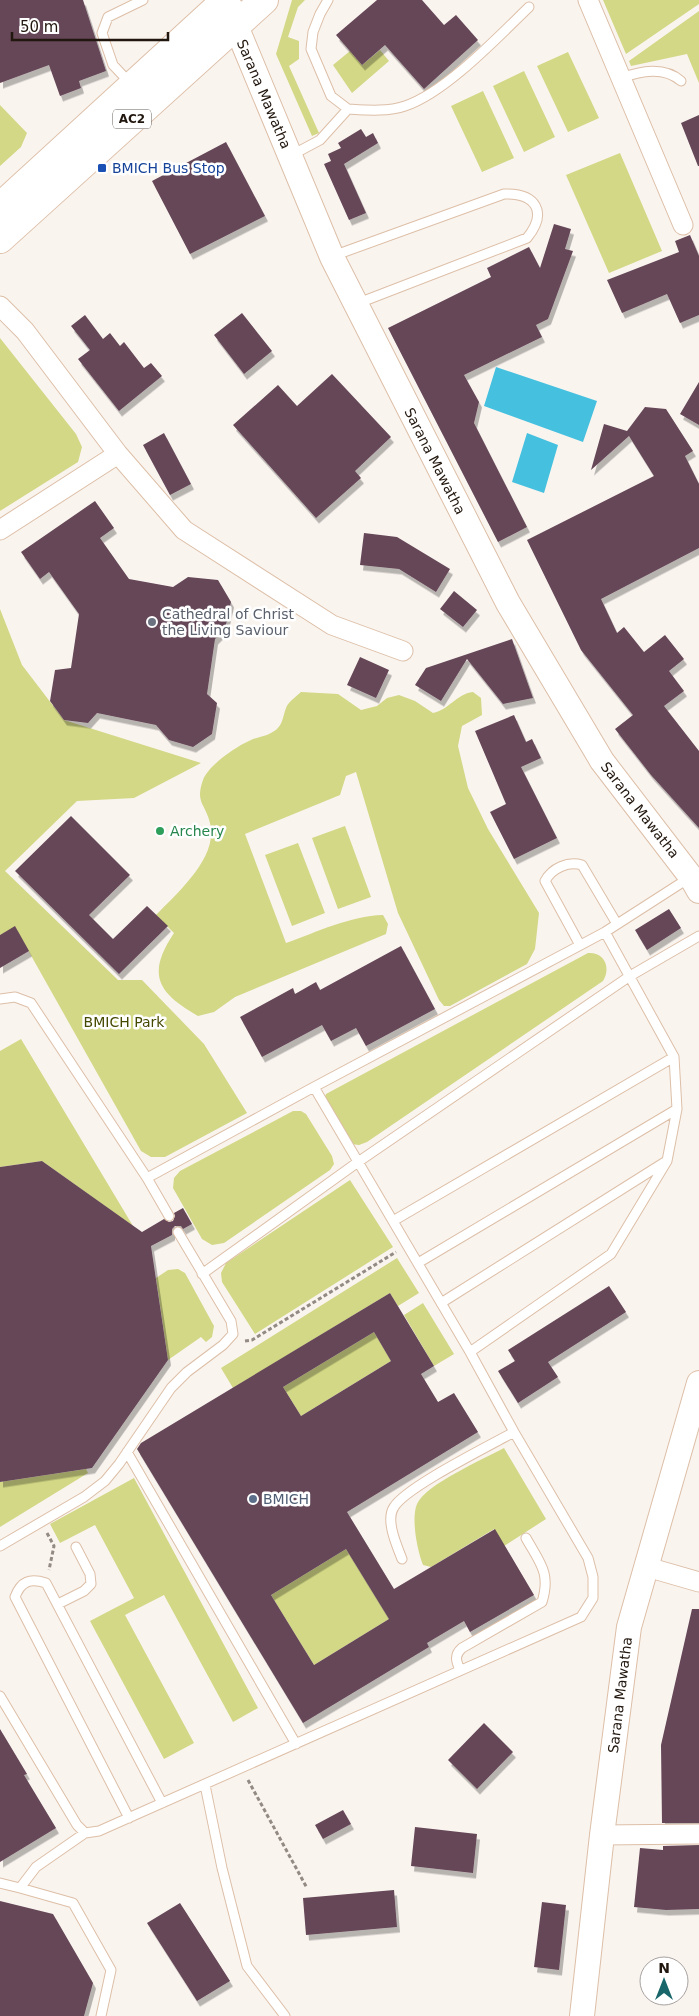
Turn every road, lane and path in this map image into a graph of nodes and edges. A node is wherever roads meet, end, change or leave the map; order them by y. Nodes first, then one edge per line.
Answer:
1 (143, 0) edge
2 (227, 0) edge
3 (264, 0) edge
4 (328, 0) edge
5 (588, 0) edge
6 (529, 6) dead end
7 (236, 26) junction
8 (621, 78) junction
9 (680, 81) dead end
10 (132, 86) junction
11 (348, 109) junction
12 (290, 156) junction
13 (0, 207) edge
14 (683, 225) dead end
15 (0, 239) edge
16 (332, 257) junction
17 (356, 304) junction
18 (0, 306) edge
19 (118, 454) junction
20 (0, 530) edge
21 (403, 651) dead end
22 (695, 884) edge
23 (617, 924) junction
24 (605, 932) junction
25 (699, 936) edge
26 (580, 945) junction
27 (630, 976) junction
28 (0, 999) edge
29 (674, 1057) junction
30 (314, 1087) junction
31 (677, 1109) junction
32 (667, 1161) junction
33 (358, 1162) junction
34 (147, 1178) junction
35 (169, 1216) dead end
36 (393, 1221) junction
37 (178, 1232) dead end
38 (408, 1246) junction
39 (418, 1263) junction
40 (202, 1274) junction
41 (441, 1303) junction
42 (230, 1337) junction
43 (470, 1352) junction
44 (699, 1382) edge
45 (514, 1432) junction
46 (128, 1452) junction
47 (40, 1522) junction
48 (526, 1538) dead end
49 (0, 1546) edge
50 (76, 1547) dead end
51 (402, 1559) dead end
52 (647, 1567) junction
53 (699, 1582) edge
54 (46, 1583) junction
55 (58, 1604) junction
56 (460, 1670) junction
57 (0, 1696) edge
58 (296, 1744) junction
59 (242, 1768) junction
60 (205, 1785) junction
61 (162, 1802) junction
62 (129, 1818) junction
63 (85, 1833) junction
64 (699, 1834) edge
65 (602, 1835) junction
66 (0, 1883) edge
67 (20, 1888) junction
68 (307, 1888) dead end
69 (281, 2014) edge
70 (101, 2016) edge
71 (582, 2016) edge

1 - 10 lane
2 - 7 street, Sarana Mawatha
2 - 10 main road, AC2
3 - 7 main road, AC2
4 - 11 lane
5 - 8 street
6 - 11 lane
7 - 12 street, Sarana Mawatha
7 - 15 main road, AC2
8 - 9 lane
8 - 14 street
10 - 13 main road, AC2
11 - 12 lane
12 - 16 street, Sarana Mawatha
16 - 17 street, Sarana Mawatha
16 - 17 lane
17 - 22 street, Sarana Mawatha
18 - 19 street
19 - 20 street
19 - 21 street
22 - 23 lane
23 - 24 lane
23 - 26 lane
24 - 26 lane
24 - 27 lane
25 - 27 lane
26 - 30 lane
27 - 29 lane
27 - 33 lane
28 - 34 lane
29 - 31 lane
29 - 36 lane
30 - 33 lane
30 - 34 lane
31 - 32 lane
31 - 39 lane
32 - 41 lane
32 - 43 lane
33 - 36 lane
33 - 40 lane
34 - 35 lane
36 - 38 lane
37 - 40 lane
38 - 39 lane
38 - 42 path
39 - 41 lane
40 - 42 lane
41 - 43 lane
42 - 46 lane
43 - 45 lane
44 - 52 street, Sarana Mawatha
45 - 51 lane
45 - 56 lane
46 - 47 lane
46 - 58 lane
47 - 49 lane
47 - 54 path
48 - 56 lane
50 - 55 lane
52 - 53 street
52 - 65 street, Sarana Mawatha
54 - 55 lane
54 - 62 lane
55 - 61 lane
56 - 58 lane
57 - 63 lane
58 - 59 lane
59 - 60 lane
59 - 68 path
60 - 61 lane
60 - 69 lane
61 - 62 lane
62 - 63 lane
63 - 67 lane
64 - 65 street
65 - 71 street, Sarana Mawatha
66 - 67 lane
67 - 70 lane

